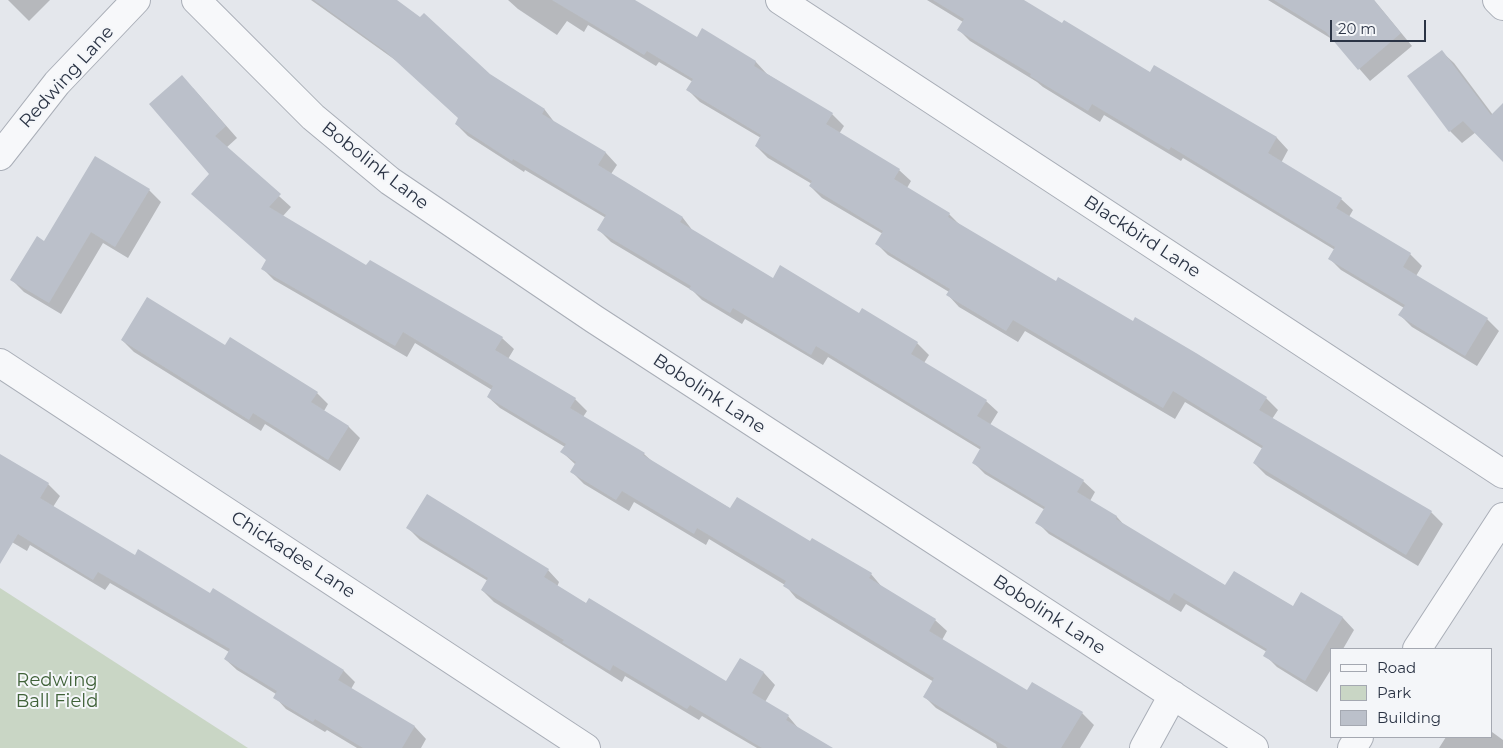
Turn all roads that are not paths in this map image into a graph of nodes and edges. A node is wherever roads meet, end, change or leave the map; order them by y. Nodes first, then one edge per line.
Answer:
1 (136, 0) edge
2 (196, 0) edge
3 (780, 0) edge
4 (1497, 0) edge
5 (1503, 6) edge
6 (0, 156) edge
7 (0, 363) edge
8 (1503, 474) edge
9 (1503, 517) edge
10 (1417, 648) edge
11 (1173, 695) junction
12 (586, 748) edge
13 (1144, 748) edge
14 (1254, 748) edge

1 - 6 street, Redwing Lane
2 - 11 street, Bobolink Lane
3 - 8 street, Blackbird Lane
4 - 5 street
7 - 12 street, Chickadee Lane
9 - 10 street
11 - 13 street
11 - 14 street, Bobolink Lane

